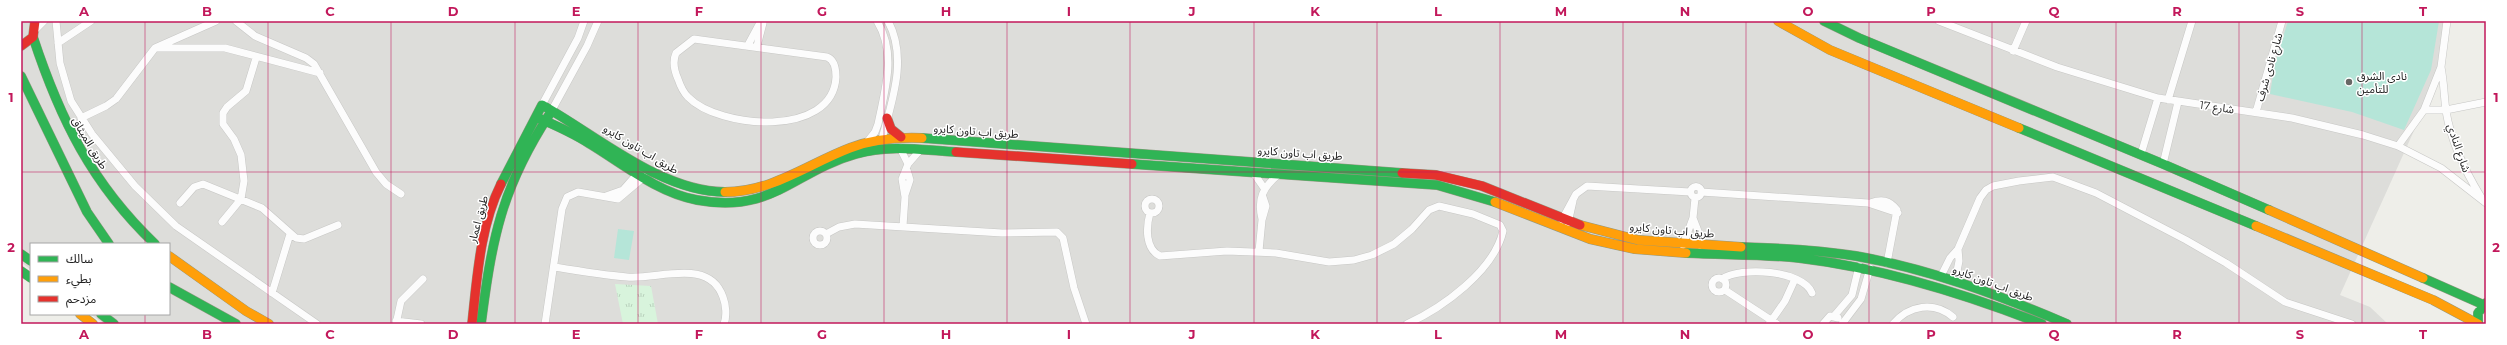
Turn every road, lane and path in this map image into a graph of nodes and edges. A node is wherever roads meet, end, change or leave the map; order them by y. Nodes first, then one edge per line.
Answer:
1 (44, 21) edge
2 (56, 21) edge
3 (91, 21) edge
4 (216, 21) edge
5 (236, 21) edge
6 (584, 21) edge
7 (598, 21) edge
8 (762, 21) edge
9 (877, 21) edge
10 (888, 21) edge
11 (1778, 21) edge
12 (1824, 21) edge
13 (1939, 21) edge
14 (2026, 21) edge
15 (2192, 21) edge
16 (2282, 21) edge
17 (2448, 21) edge
18 (35, 29) edge
19 (58, 43) junction
20 (748, 45) junction
21 (21, 46) edge
22 (758, 46) junction
23 (155, 48) junction
24 (2013, 51) junction
25 (256, 58) junction
26 (2442, 67) junction
27 (320, 73) junction
28 (21, 76) edge
29 (2158, 98) junction
30 (2168, 100) junction
31 (2178, 102) junction
32 (2486, 102) edge
33 (542, 105) junction
34 (552, 110) junction
35 (2424, 110) junction
36 (2446, 110) junction
37 (2256, 112) junction
38 (536, 117) junction
39 (81, 118) junction
40 (887, 118) junction
41 (545, 120) junction
42 (900, 138) junction
43 (602, 139) junction
44 (882, 139) junction
45 (868, 141) junction
46 (922, 144) junction
47 (2398, 146) junction
48 (900, 148) junction
49 (599, 149) junction
50 (1091, 151) junction
51 (2141, 154) junction
52 (850, 156) junction
53 (1173, 156) junction
54 (1062, 159) junction
55 (1141, 164) junction
56 (2163, 164) junction
57 (907, 167) junction
58 (1362, 170) junction
59 (640, 172) junction
60 (1253, 172) junction
61 (657, 174) junction
62 (1279, 174) junction
63 (1332, 177) junction
64 (1456, 178) junction
65 (1399, 182) junction
66 (1264, 188) junction
67 (1690, 192) junction
68 (1701, 192) junction
69 (400, 194) dead end
70 (1514, 198) junction
71 (1695, 198) junction
72 (241, 199) junction
73 (2485, 202) edge
74 (180, 203) dead end
75 (1509, 208) junction
76 (1150, 213) dead end
77 (1693, 218) junction
78 (1565, 221) junction
79 (222, 222) dead end
80 (338, 225) dead end
81 (903, 226) junction
82 (290, 234) junction
83 (826, 234) dead end
84 (108, 243) edge
85 (154, 243) edge
86 (1683, 245) junction
87 (1700, 245) junction
88 (1958, 249) junction
89 (1259, 251) junction
90 (1659, 253) junction
91 (21, 254) edge
92 (170, 257) edge
93 (30, 260) edge
94 (1887, 263) junction
95 (1859, 266) junction
96 (555, 267) junction
97 (1870, 268) junction
98 (21, 271) edge
99 (1941, 276) junction
100 (30, 277) edge
101 (423, 279) dead end
102 (1722, 279) junction
103 (1795, 279) junction
104 (1955, 281) junction
105 (170, 288) edge
106 (1725, 290) junction
107 (272, 293) junction
108 (1812, 293) dead end
109 (2485, 304) edge
110 (81, 315) edge
111 (101, 315) edge
112 (1834, 316) junction
113 (1953, 317) dead end
114 (396, 322) edge
115 (1772, 323) edge
116 (1896, 323) edge
117 (93, 324) edge
118 (114, 324) edge
119 (236, 324) edge
120 (269, 324) edge
121 (317, 324) edge
122 (421, 324) edge
123 (472, 324) edge
124 (481, 324) edge
125 (545, 324) edge
126 (724, 324) edge
127 (1086, 324) edge
128 (1407, 324) edge
129 (1823, 324) edge
130 (1842, 324) edge
131 (2042, 324) edge
132 (2067, 324) edge
133 (2352, 324) edge
134 (2478, 324) edge

1 - 18 street
2 - 19 street
3 - 19 street
4 - 23 street
5 - 27 street
6 - 33 street
7 - 34 street
8 - 20 street
8 - 22 street
9 - 45 street
10 - 40 street
11 - 134 main road
12 - 51 main road
13 - 24 street, شارع 17
14 - 24 street
15 - 30 street
16 - 37 street, شارع نادى شرف
17 - 26 street, شارع النادي
18 - 21 main road
18 - 85 main road, طريق الميثاق
19 - 39 street
20 - 22 street
20 - 22 street
23 - 25 street
23 - 39 street
24 - 29 street, شارع 17
25 - 27 street
25 - 72 street
26 - 35 street, شارع النادي
26 - 36 street, شارع النادي
27 - 69 street
28 - 84 main road
29 - 30 street, شارع 17
29 - 51 street
30 - 31 street, شارع 17
31 - 37 street, شارع 17
31 - 56 street
32 - 36 street
33 - 34 main road, طريق اب تاون كايرو
33 - 38 main road, طريق اعمار
34 - 41 main road, طريق اعمار
34 - 43 main road, طريق اب تاون كايرو
35 - 36 street
35 - 47 street, شارع النادي
36 - 73 street, شارع النادي
37 - 47 street, شارع 17
38 - 41 main road, طريق اب تاون كايرو
38 - 123 main road, طريق اعمار
39 - 107 street
40 - 42 main road
40 - 44 street
41 - 49 main road, طريق اب تاون كايرو
41 - 124 main road, طريق اعمار
42 - 44 main road, طريق اب تاون كايرو
42 - 46 main road, طريق اب تاون كايرو
43 - 49 main road
43 - 59 main road, طريق اب تاون كايرو
44 - 45 main road, طريق اب تاون كايرو
44 - 52 main road
45 - 61 main road, طريق اب تاون كايرو
46 - 48 main road, طريق اب تاون كايرو
46 - 50 main road, طريق اب تاون كايرو
46 - 54 main road, طريق اب تاون كايرو
46 - 57 street
47 - 73 street, شارع 17
48 - 52 main road, طريق اب تاون كايرو
48 - 57 street
49 - 59 main road, طريق اب تاون كايرو
50 - 53 main road, طريق اب تاون كايرو
50 - 54 main road
51 - 56 main road
52 - 59 main road, طريق اب تاون كايرو
53 - 55 main road
53 - 58 main road, طريق اب تاون كايرو
54 - 55 main road, طريق اب تاون كايرو
55 - 60 main road, طريق اب تاون كايرو
56 - 109 main road
57 - 81 street
58 - 63 main road
58 - 64 main road, طريق اب تاون كايرو
59 - 61 main road
59 - 61 main road, طريق اب تاون كايرو
59 - 96 street
60 - 62 main road, طريق اب تاون كايرو
60 - 66 street
62 - 63 main road, طريق اب تاون كايرو
62 - 66 street
63 - 65 main road, طريق اب تاون كايرو
64 - 65 main road
64 - 70 main road, طريق اب تاون كايرو
65 - 75 main road, طريق اب تاون كايرو
66 - 89 street
67 - 68 street
67 - 71 street
67 - 78 street
68 - 71 street
68 - 94 street
70 - 75 main road
70 - 78 main road, طريق اب تاون كايرو
71 - 77 street
72 - 74 street
72 - 79 street
72 - 82 street
75 - 90 main road, طريق اب تاون كايرو
76 - 89 street
77 - 86 street
77 - 87 street
78 - 86 main road, طريق اب تاون كايرو
80 - 82 street
81 - 83 street
81 - 127 street
82 - 107 street
86 - 87 main road, طريق اب تاون كايرو
87 - 90 main road
87 - 94 main road, طريق اب تاون كايرو
88 - 99 street
88 - 104 street
88 - 133 street
89 - 128 street
90 - 95 main road, طريق اب تاون كايرو
91 - 93 main road
92 - 120 main road
94 - 95 main road
94 - 99 main road, طريق اب تاون كايرو
95 - 97 main road, طريق اب تاون كايرو
95 - 112 street
96 - 125 street
96 - 126 street
97 - 130 street
97 - 131 main road, طريق اب تاون كايرو
98 - 100 main road
99 - 104 main road, طريق اب تاون كايرو
101 - 114 street
102 - 103 street
102 - 106 street
102 - 106 street
103 - 108 street
103 - 115 street
104 - 132 main road, طريق اب تاون كايرو
105 - 119 main road
106 - 115 street
107 - 121 street
109 - 134 main road
110 - 117 main road
111 - 118 main road
112 - 129 street
112 - 130 street
113 - 116 street
114 - 122 street

